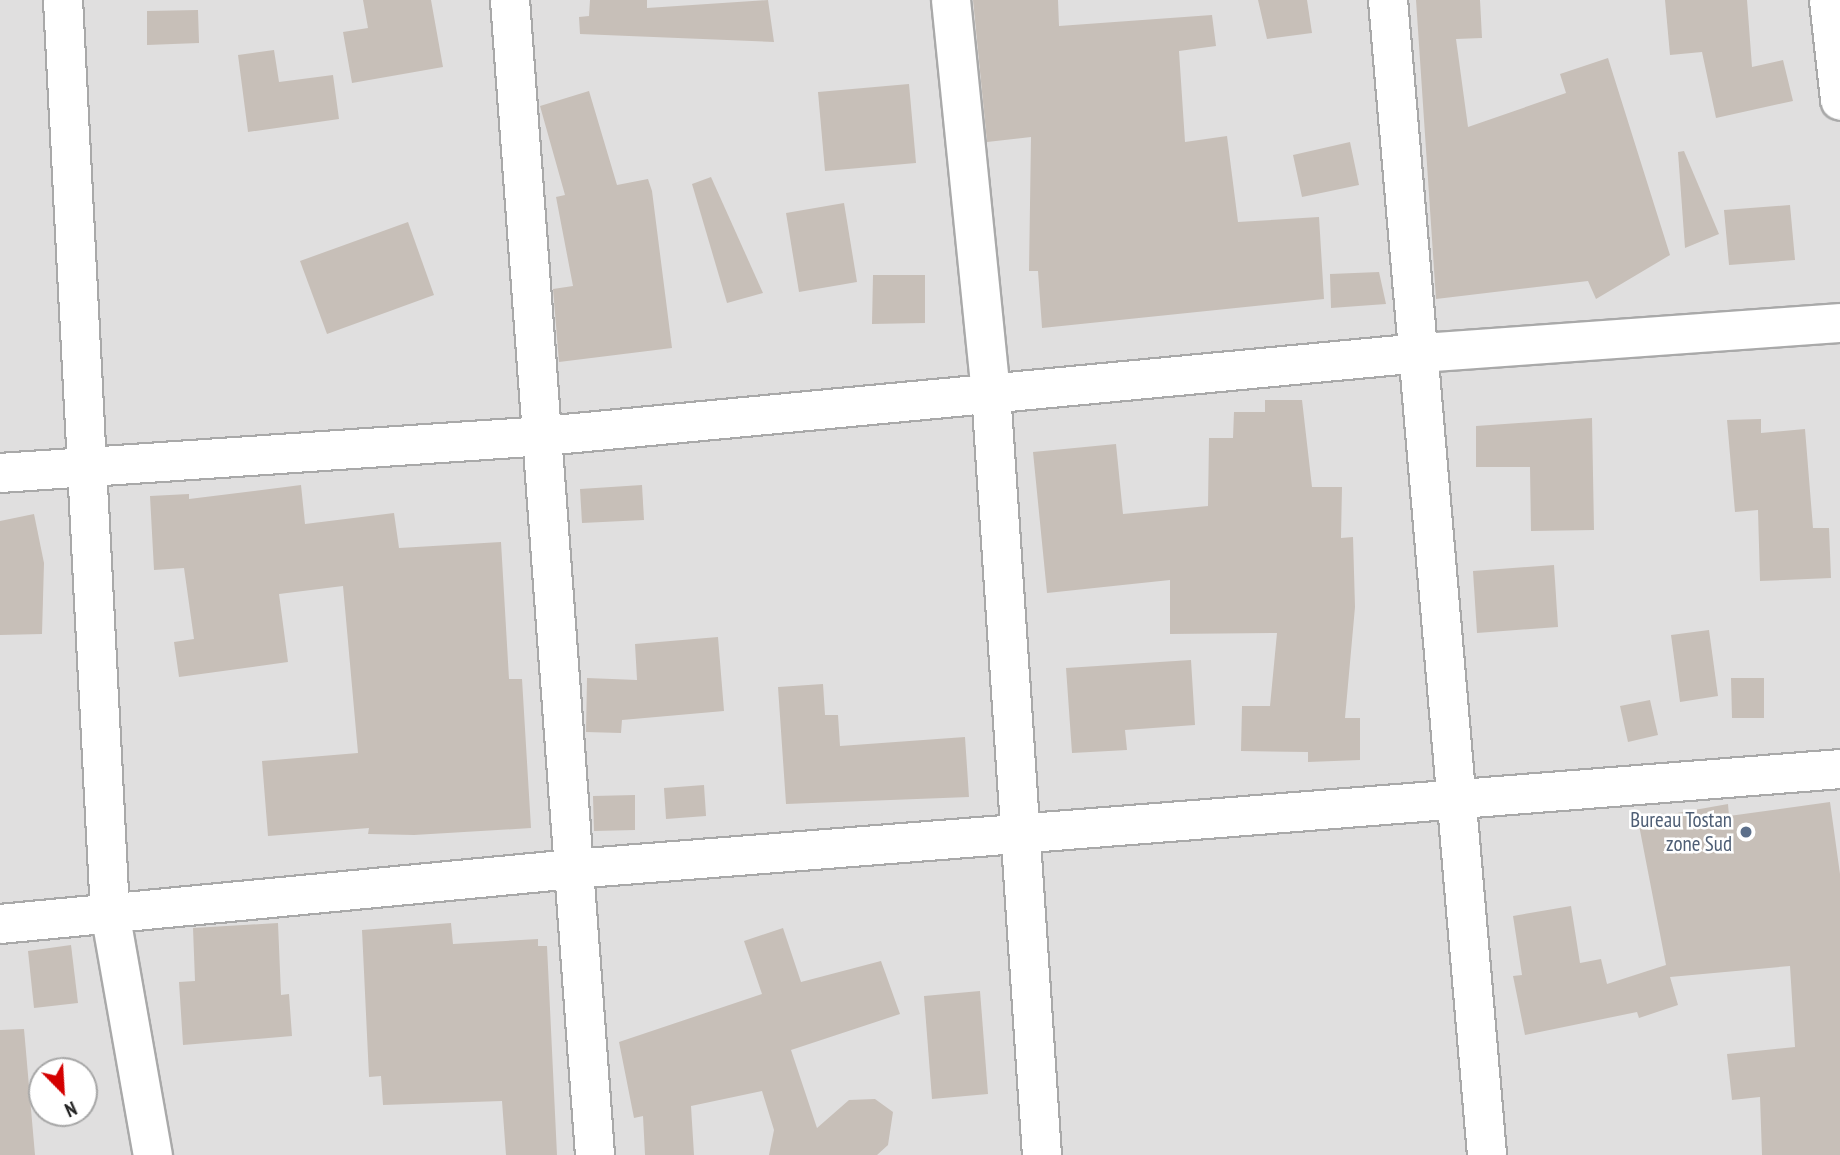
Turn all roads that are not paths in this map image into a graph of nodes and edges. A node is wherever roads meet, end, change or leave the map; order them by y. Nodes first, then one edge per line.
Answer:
1 (63, 0) edge
2 (510, 0) edge
3 (951, 0) edge
4 (1388, 0) edge
5 (1829, 0) edge
6 (1840, 100) edge
7 (1840, 323) edge
8 (1421, 354) junction
9 (991, 391) junction
10 (544, 436) junction
11 (91, 463) junction
12 (0, 473) edge
13 (1840, 769) edge
14 (1456, 796) junction
15 (1021, 831) junction
16 (573, 869) junction
17 (110, 912) junction
18 (0, 924) edge
19 (153, 1155) edge
20 (595, 1155) edge
21 (1042, 1155) edge
22 (1487, 1155) edge

1 - 11 street
2 - 10 street
3 - 9 street
4 - 8 street
5 - 6 street
7 - 8 street
8 - 9 street
8 - 14 street
9 - 10 street
9 - 15 street
10 - 11 street
10 - 16 street
11 - 12 street
11 - 17 street
13 - 14 street
14 - 15 street
14 - 22 street
15 - 16 street
15 - 21 street
16 - 17 street
16 - 20 street
17 - 18 street
17 - 19 street

